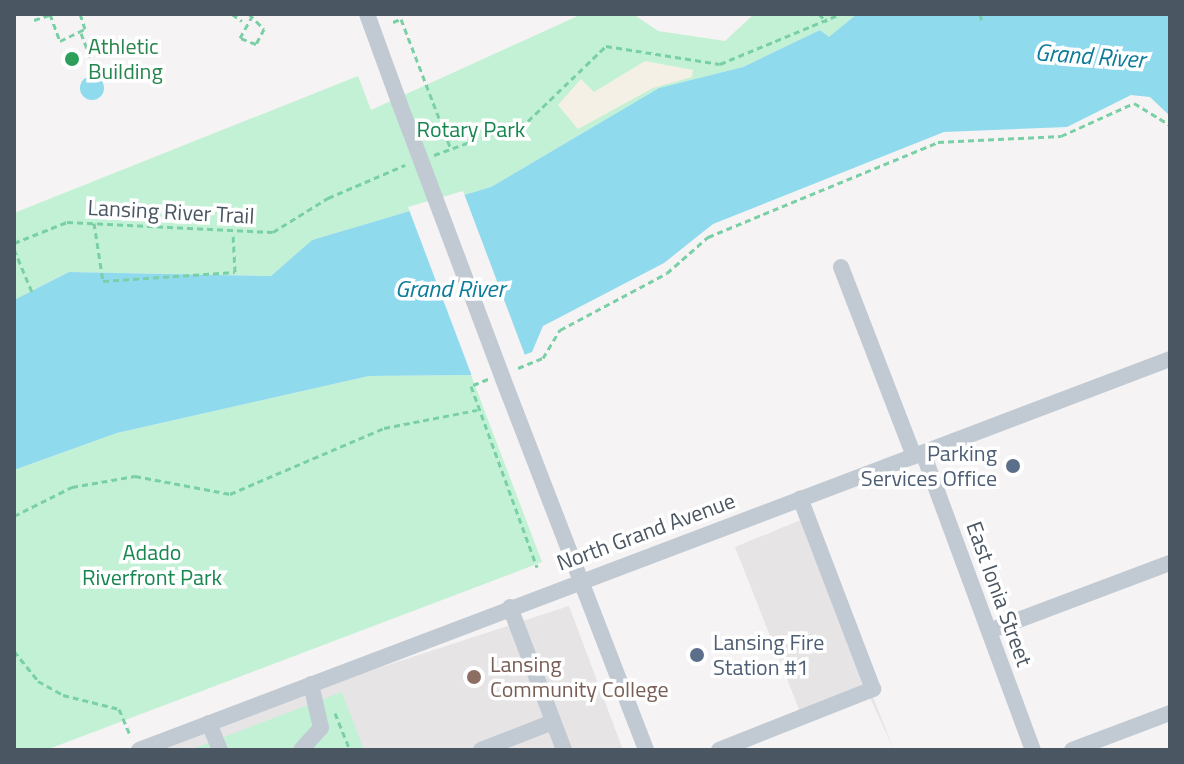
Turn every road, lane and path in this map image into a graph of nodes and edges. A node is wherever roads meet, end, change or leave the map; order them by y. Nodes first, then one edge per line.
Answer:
1 (50, 14) edge
2 (80, 14) edge
3 (232, 14) edge
4 (367, 14) edge
5 (819, 14) edge
6 (832, 14) edge
7 (840, 14) edge
8 (980, 14) edge
9 (250, 16) edge
10 (34, 20) dead end
11 (243, 22) junction
12 (393, 22) dead end
13 (827, 22) junction
14 (982, 22) dead end
15 (81, 33) junction
16 (94, 67) dead end
17 (1170, 125) edge
18 (451, 149) junction
19 (423, 159) dead end
20 (409, 163) dead end
21 (94, 223) junction
22 (233, 234) junction
23 (14, 246) edge
24 (841, 267) dead end
25 (32, 292) dead end
26 (1170, 359) edge
27 (506, 374) junction
28 (477, 410) junction
29 (919, 454) junction
30 (800, 498) junction
31 (15, 514) edge
32 (1170, 563) edge
33 (537, 567) dead end
34 (581, 579) junction
35 (510, 607) junction
36 (989, 631) junction
37 (14, 651) edge
38 (311, 684) junction
39 (335, 713) dead end
40 (1170, 713) edge
41 (553, 722) junction
42 (209, 723) junction
43 (136, 749) edge
44 (220, 750) edge
45 (301, 750) edge
46 (350, 750) edge
47 (481, 750) edge
48 (564, 750) edge
49 (646, 750) edge
50 (719, 750) edge
51 (1033, 750) edge
52 (1072, 750) edge

1 - 10 path
1 - 15 path
2 - 15 path
3 - 11 path
4 - 27 street, bridge
5 - 13 path
6 - 13 path
7 - 13 path
8 - 14 path
9 - 11 path
9 - 11 path
12 - 18 path
13 - 18 path
15 - 16 path
17 - 27 path
18 - 19 path
20 - 22 path, Lansing River Trail
21 - 22 path, Lansing River Trail
21 - 22 path
21 - 23 path, Lansing River Trail
23 - 25 path
24 - 29 street, East Ionia Street
26 - 29 street, North Grand Avenue
27 - 28 path
27 - 34 street
28 - 31 path
28 - 33 path
29 - 30 street, North Grand Avenue
29 - 36 street, East Ionia Street
30 - 34 street, North Grand Avenue
30 - 50 street
32 - 36 street
34 - 35 street, North Grand Avenue
34 - 49 street
35 - 38 street, North Grand Avenue
35 - 41 street
36 - 51 street, East Ionia Street
37 - 43 path
38 - 42 street, North Grand Avenue
38 - 45 street
39 - 46 path
40 - 52 street
41 - 47 street
41 - 48 street
42 - 43 street, North Grand Avenue
42 - 44 street

